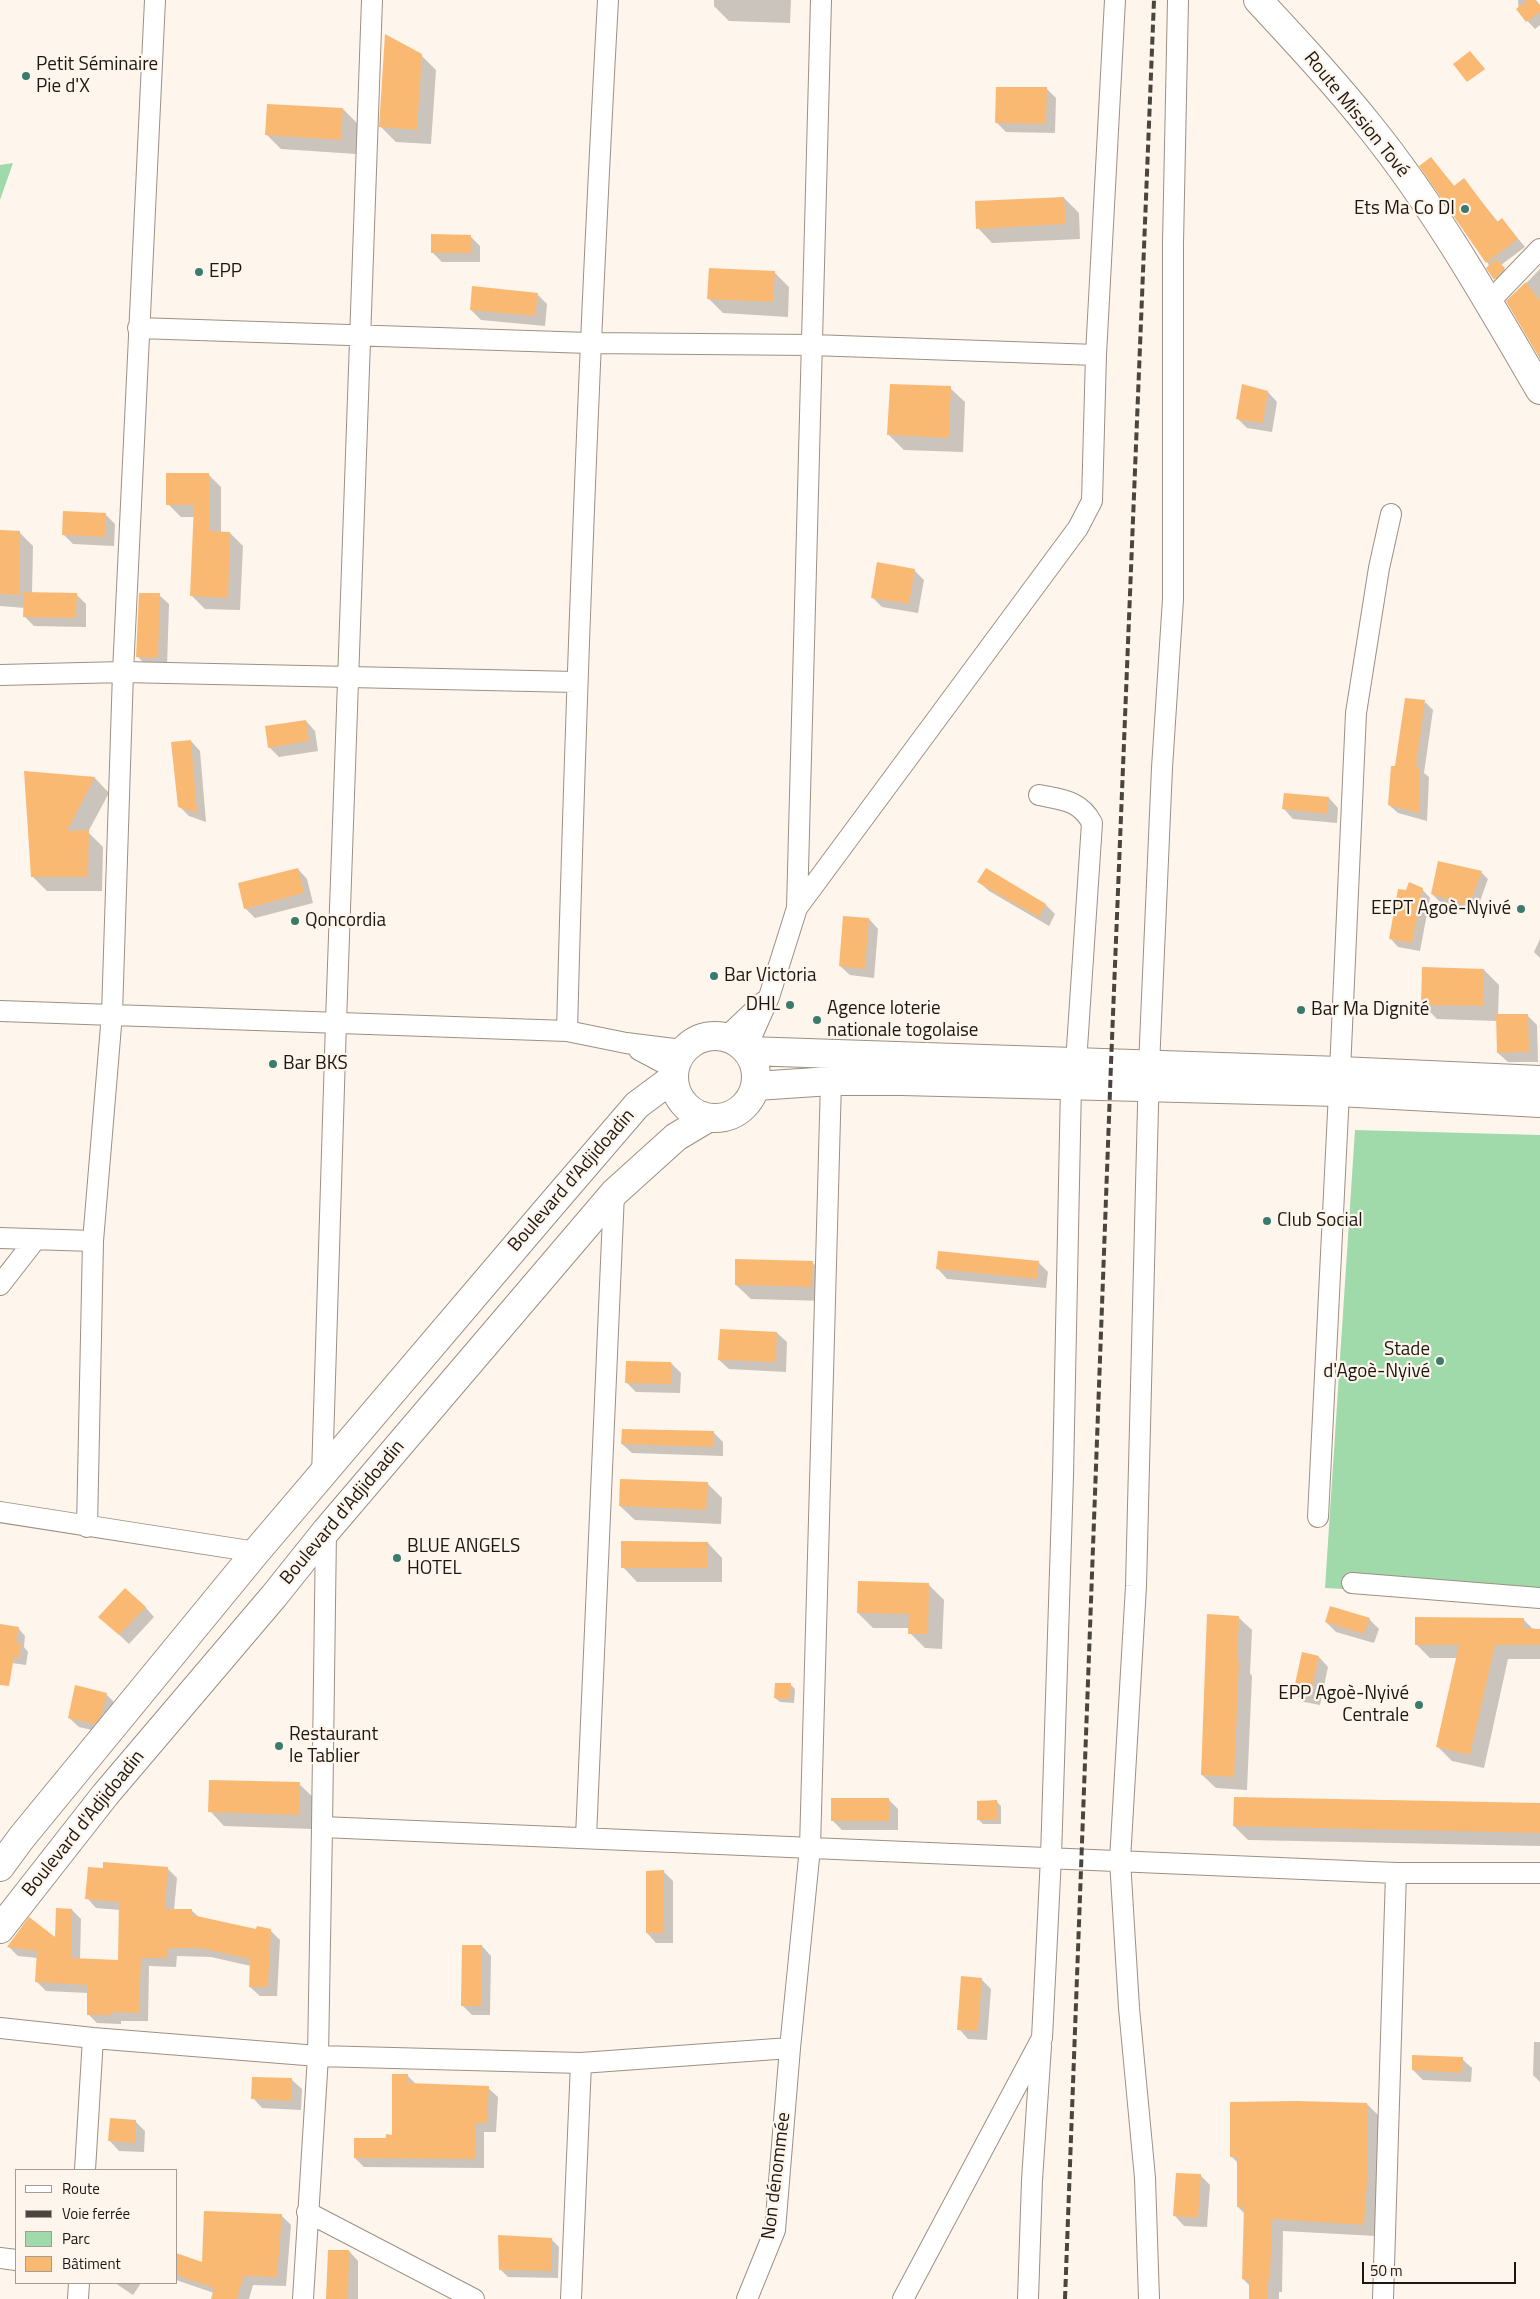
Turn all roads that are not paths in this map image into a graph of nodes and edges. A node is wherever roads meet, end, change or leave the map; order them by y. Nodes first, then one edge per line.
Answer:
1 (155, 0) edge
2 (372, 0) edge
3 (608, 0) edge
4 (821, 0) edge
5 (1115, 0) edge
6 (1178, 0) edge
7 (1258, 0) edge
8 (1540, 249) edge
9 (1489, 302) junction
10 (138, 328) junction
11 (360, 336) junction
12 (589, 343) junction
13 (812, 345) junction
14 (1096, 355) junction
15 (1540, 390) edge
16 (1391, 514) dead end
17 (123, 672) junction
18 (0, 675) edge
19 (348, 677) junction
20 (576, 682) junction
21 (1039, 796) dead end
22 (797, 908) junction
23 (0, 1011) edge
24 (112, 1014) junction
25 (336, 1022) junction
26 (567, 1031) junction
27 (740, 1046) junction
28 (676, 1066) junction
29 (1073, 1074) junction
30 (1150, 1077) junction
31 (1540, 1080) edge
32 (831, 1081) junction
33 (1339, 1082) junction
34 (756, 1086) junction
35 (1540, 1103) edge
36 (708, 1118) junction
37 (614, 1193) junction
38 (0, 1238) edge
39 (35, 1240) junction
40 (93, 1241) junction
41 (0, 1286) edge
42 (322, 1476) junction
43 (0, 1512) edge
44 (1318, 1517) dead end
45 (87, 1527) junction
46 (326, 1531) junction
47 (256, 1552) junction
48 (1352, 1583) dead end
49 (1540, 1598) edge
50 (322, 1826) junction
51 (586, 1837) junction
52 (810, 1848) junction
53 (1051, 1858) junction
54 (1120, 1860) junction
55 (0, 1867) edge
56 (1396, 1873) junction
57 (1540, 1874) edge
58 (0, 1929) edge
59 (0, 2028) edge
60 (93, 2038) junction
61 (1042, 2038) junction
62 (790, 2048) junction
63 (318, 2056) junction
64 (581, 2063) junction
65 (85, 2169) edge
66 (308, 2212) junction
67 (0, 2258) edge
68 (15, 2260) edge
69 (79, 2284) edge
70 (78, 2299) edge
71 (303, 2299) edge
72 (474, 2299) edge
73 (571, 2299) edge
74 (747, 2299) edge
75 (903, 2299) edge
76 (1028, 2299) edge
77 (1148, 2299) edge
78 (1383, 2299) edge

1 - 10 street
2 - 11 street
3 - 12 street
4 - 13 street
5 - 14 street
6 - 30 street
7 - 9 main road, Route Mission Tové
8 - 9 street
9 - 15 main road, Route Mission Tové
10 - 11 street
10 - 17 street
11 - 12 street
11 - 19 street
12 - 13 street
12 - 20 street
13 - 14 street
13 - 22 street
14 - 22 street
16 - 33 street
17 - 18 street
17 - 19 street
17 - 24 street
19 - 20 street
19 - 25 street
20 - 26 street
21 - 29 street
22 - 27 street
23 - 24 street
24 - 25 street
24 - 40 street
25 - 26 street
25 - 42 street
26 - 28 street
27 - 28 main road
27 - 29 main road
27 - 34 main road
28 - 36 main road
28 - 42 main road, Boulevard d'Adjidoadin
29 - 30 main road
29 - 32 main road
29 - 53 street
30 - 33 main road
30 - 54 street
31 - 33 main road
32 - 34 main road
32 - 52 street, Non dénommée
33 - 35 main road
33 - 44 street
34 - 36 main road
36 - 37 main road, Boulevard d'Adjidoadin
37 - 46 main road, Boulevard d'Adjidoadin
37 - 51 street
38 - 39 street
39 - 40 street
39 - 41 street
40 - 45 street
42 - 47 main road, Boulevard d'Adjidoadin
43 - 45 street
45 - 47 street
46 - 50 street
46 - 58 main road, Boulevard d'Adjidoadin
47 - 55 main road, Boulevard d'Adjidoadin
48 - 49 street
50 - 51 street
50 - 63 street
51 - 52 street
52 - 53 street
52 - 62 street, Non dénommée
53 - 54 street
53 - 61 street
54 - 56 street
54 - 77 street
56 - 57 street
56 - 78 street
59 - 60 street
60 - 63 street
60 - 65 street
61 - 75 street
61 - 76 street
62 - 64 street
62 - 74 street, Non dénommée
63 - 64 street
63 - 66 street
64 - 73 street
66 - 71 street
66 - 72 street
67 - 68 street
69 - 70 street

